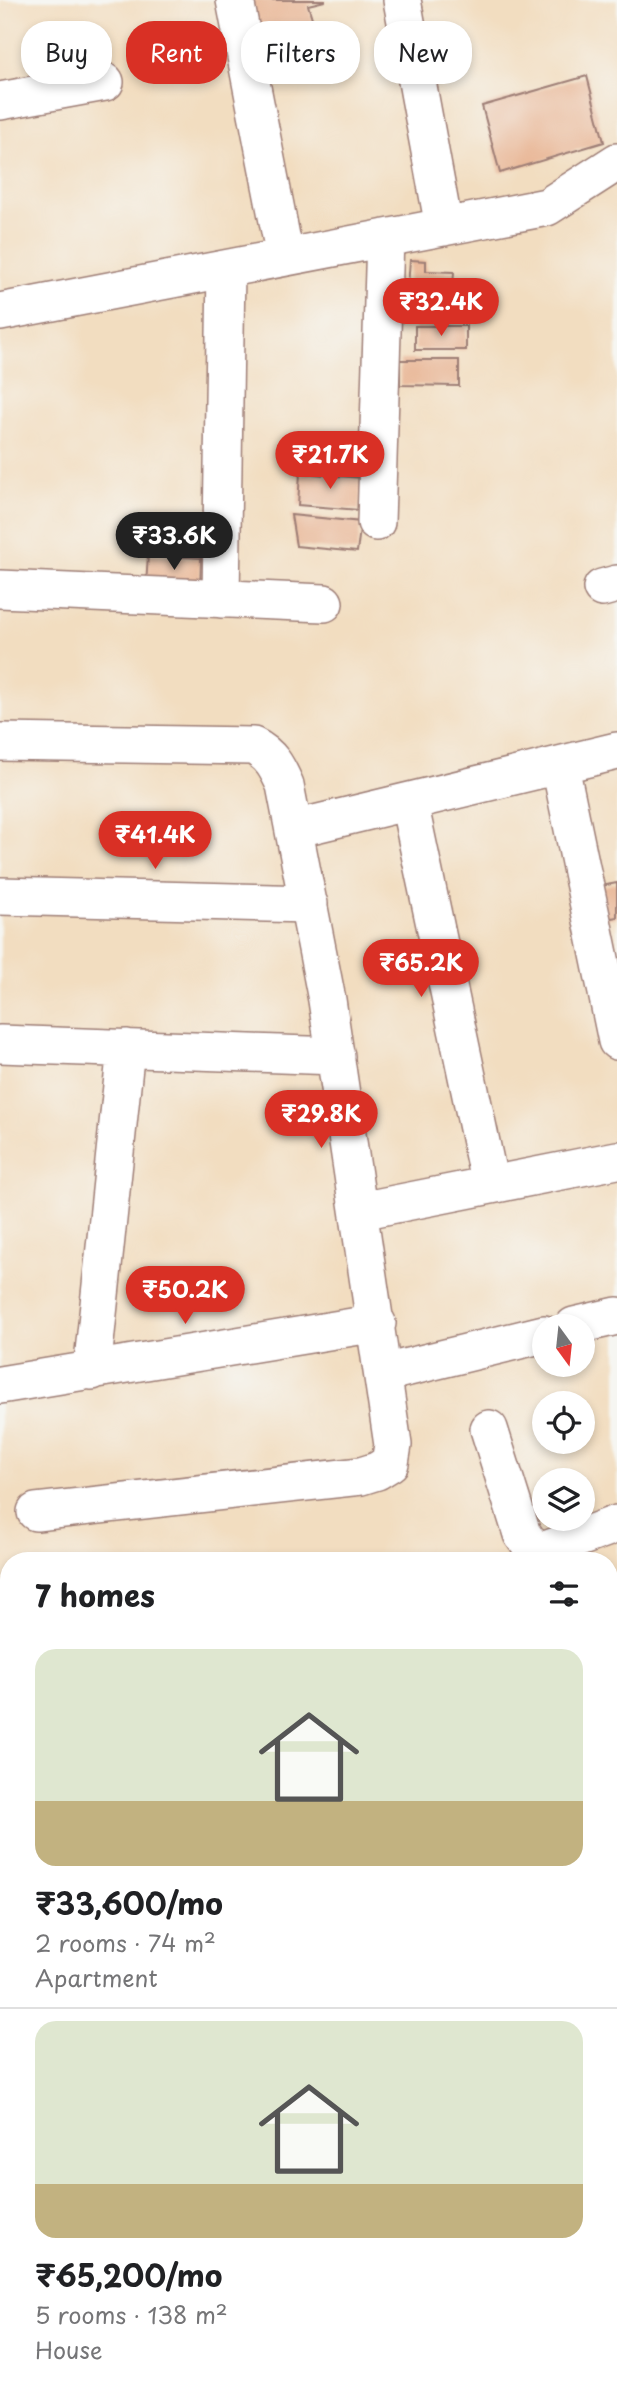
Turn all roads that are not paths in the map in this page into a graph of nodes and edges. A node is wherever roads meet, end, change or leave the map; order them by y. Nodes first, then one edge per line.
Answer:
1 (235, 0) edge
2 (402, 0) edge
3 (94, 84) edge
4 (0, 101) edge
5 (617, 162) edge
6 (444, 227) junction
7 (385, 238) junction
8 (285, 257) junction
9 (226, 269) junction
10 (0, 312) edge
11 (376, 522) dead end
12 (0, 589) edge
13 (221, 598) junction
14 (324, 603) dead end
15 (0, 742) edge
16 (617, 751) edge
17 (560, 766) junction
18 (409, 802) junction
19 (294, 829) junction
20 (0, 896) edge
21 (309, 904) junction
22 (617, 1041) edge
23 (0, 1044) edge
24 (126, 1048) junction
25 (336, 1056) junction
26 (617, 1160) edge
27 (490, 1185) junction
28 (360, 1211) junction
29 (617, 1316) edge
30 (595, 1321) edge
31 (377, 1323) junction
32 (532, 1337) edge
33 (92, 1371) junction
34 (384, 1373) junction
35 (0, 1385) edge
36 (489, 1429) dead end
37 (36, 1512) dead end
38 (617, 1524) edge

1 - 8 street
2 - 6 street
3 - 4 street
5 - 6 street
6 - 7 street
7 - 8 street
7 - 11 street
8 - 9 street
9 - 10 street
9 - 13 street
12 - 13 street
13 - 14 street
15 - 19 street
16 - 17 street
17 - 18 street
17 - 22 street
18 - 19 street
18 - 27 street
19 - 21 street
20 - 21 street
21 - 25 street
23 - 24 street
24 - 25 street
24 - 33 street
25 - 28 street
26 - 27 street
27 - 28 street
28 - 31 street
29 - 30 street
31 - 33 street
31 - 34 street
32 - 34 street
33 - 35 street
34 - 37 street
36 - 38 street

